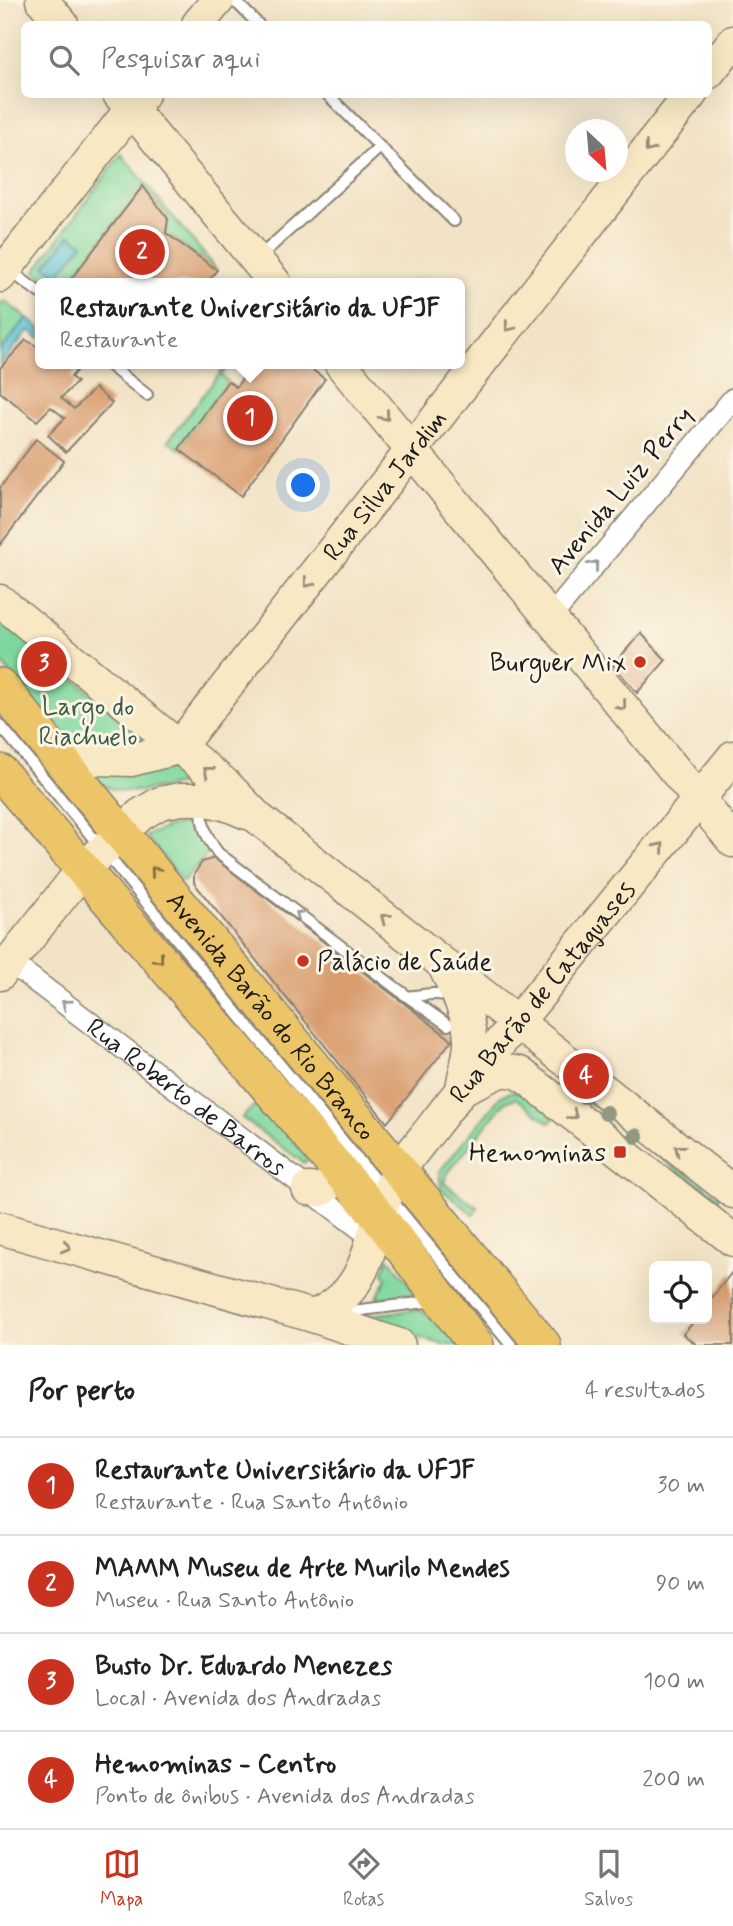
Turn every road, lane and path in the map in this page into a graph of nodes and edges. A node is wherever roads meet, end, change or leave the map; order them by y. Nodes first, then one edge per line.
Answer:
1 (42, 0) edge
2 (218, 0) edge
3 (230, 0) edge
4 (60, 21) edge
5 (200, 21) edge
6 (255, 21) edge
7 (733, 42) edge
8 (712, 69) edge
9 (331, 98) edge
10 (688, 98) edge
11 (131, 99) edge
12 (379, 148) junction
13 (454, 220) dead end
14 (3, 272) edge
15 (265, 272) edge
16 (35, 290) edge
17 (114, 369) edge
18 (345, 369) edge
19 (146, 395) dead end
20 (733, 399) edge
21 (412, 450) junction
22 (0, 601) edge
23 (550, 618) junction
24 (0, 686) edge
25 (0, 725) edge
26 (178, 748) junction
27 (733, 757) edge
28 (59, 758) junction
29 (0, 772) edge
30 (203, 799) junction
31 (699, 799) junction
32 (258, 818) junction
33 (733, 841) edge
34 (103, 850) junction
35 (3, 963) edge
36 (443, 963) junction
37 (408, 997) junction
38 (455, 1014) junction
39 (517, 1022) junction
40 (462, 1090) junction
41 (333, 1163) junction
42 (309, 1189) junction
43 (733, 1192) edge
44 (384, 1205) junction
45 (728, 1224) edge
46 (0, 1228) edge
47 (440, 1300) junction
48 (313, 1316) junction
49 (480, 1329) edge
50 (399, 1345) edge
51 (511, 1345) edge
52 (543, 1345) edge

1 - 4 street
2 - 5 street
3 - 6 lane
7 - 8 street
9 - 12 lane
10 -> 21 street, Rua Silva Jardim
11 - 14 street
11 - 15 street
12 - 13 lane
12 - 15 lane
14 - 16 lane
17 - 19 lane
18 -> 21 street
23 -> 20 street, Avenida Luiz Perry
21 - 23 street
21 -> 26 street, Rua Silva Jardim
22 - 26 street
23 -> 31 street
24 - 28 main road, Avenida Barão do Rio Branco
25 - 34 lane, Avenida Barão do Rio Branco
26 - 28 street
32 -> 26 street
27 - 31 street, Rua Barão de Cataguases
28 - 34 main road, Avenida Barão do Rio Branco
29 - 34 main road, Avenida Barão do Rio Branco
30 - 32 street
30 - 34 street
37 -> 30 lane
31 - 33 street
39 -> 31 street, Rua Barão de Cataguases
36 -> 32 street
34 - 35 street
34 -> 41 main road, Avenida Barão do Rio Branco
34 - 44 main road, Avenida Barão do Rio Branco
42 -> 35 street, Rua Roberto de Barros
36 - 38 street
36 - 39 street
37 - 38 lane
37 - 38 lane
38 - 40 street
39 - 40 street, Rua Barão de Cataguases
43 -> 39 street
40 - 44 street, Rua Barão de Cataguases
40 -> 45 street
41 - 42 street
41 - 44 main road, Avenida Barão do Rio Branco
42 - 44 street, Rua Roberto de Barros
44 - 47 main road, Avenida Barão do Rio Branco
44 - 48 street, Rua Barão de Cataguases
44 - 49 lane, Avenida Barão do Rio Branco
44 - 52 main road, Avenida Barão do Rio Branco
46 -> 48 street
47 - 48 lane
47 - 49 main road, Avenida Barão do Rio Branco
48 - 50 street
49 - 51 lane, Avenida Barão do Rio Branco

